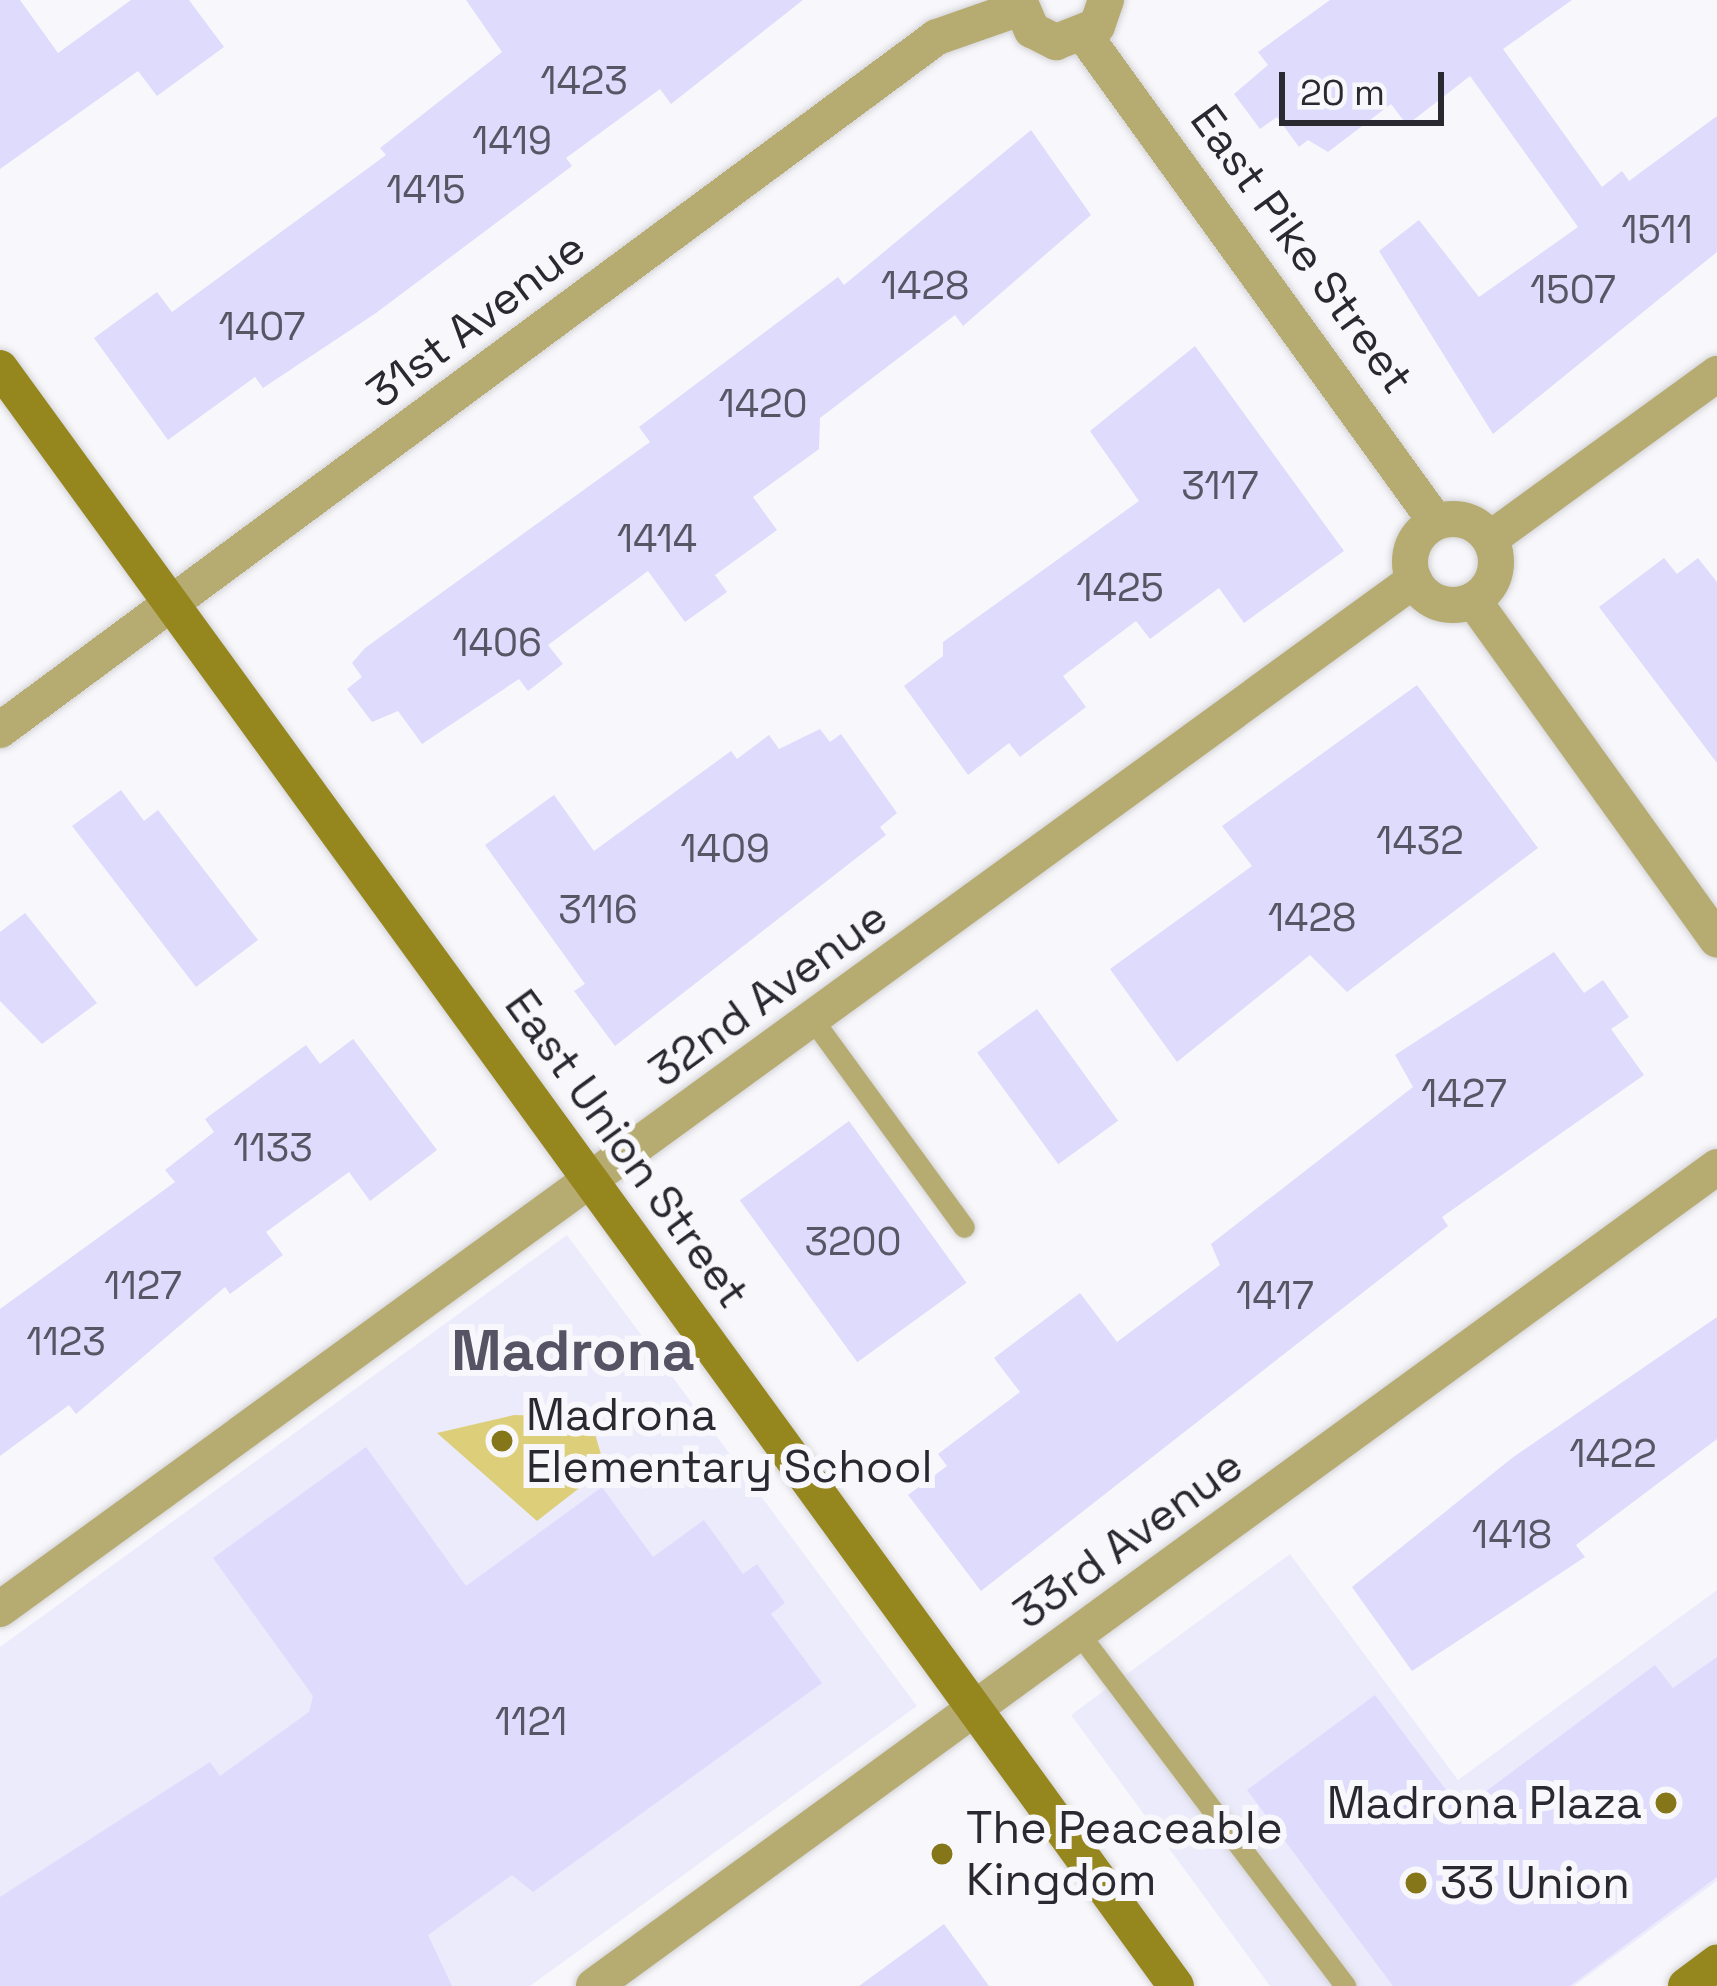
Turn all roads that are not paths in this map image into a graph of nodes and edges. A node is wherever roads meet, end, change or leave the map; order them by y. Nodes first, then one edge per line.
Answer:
1 (1106, 0) edge
2 (1020, 4) edge
3 (1085, 36) junction
4 (0, 368) edge
5 (1717, 374) edge
6 (1436, 522) junction
7 (1490, 539) junction
8 (1414, 580) junction
9 (1473, 600) junction
10 (173, 605) junction
11 (0, 730) edge
12 (1717, 939) edge
13 (813, 1020) junction
14 (1717, 1167) edge
15 (593, 1181) junction
16 (964, 1227) dead end
17 (0, 1609) edge
18 (1080, 1635) junction
19 (975, 1711) junction
20 (1717, 1963) edge
21 (594, 1986) edge
22 (1176, 1986) edge
23 (1345, 1986) edge
24 (1686, 1986) edge

1 - 3 street
2 - 3 street
2 - 10 street, 31st Avenue
3 - 6 street, East Pike Street
4 - 10 street, East Union Street
5 - 7 street
6 - 7 street
6 - 8 street
7 - 9 street
8 - 9 street
8 - 13 street, 32nd Avenue
9 - 12 street
10 - 11 street, 31st Avenue
10 - 15 street, East Union Street
13 - 15 street, 32nd Avenue
13 - 16 lane
14 - 18 street, 33rd Avenue
15 - 17 street, 32nd Avenue
15 - 19 street, East Union Street
18 - 19 street, 33rd Avenue
18 - 23 lane
19 - 21 street, 33rd Avenue
19 - 22 street, East Union Street
20 - 24 street

